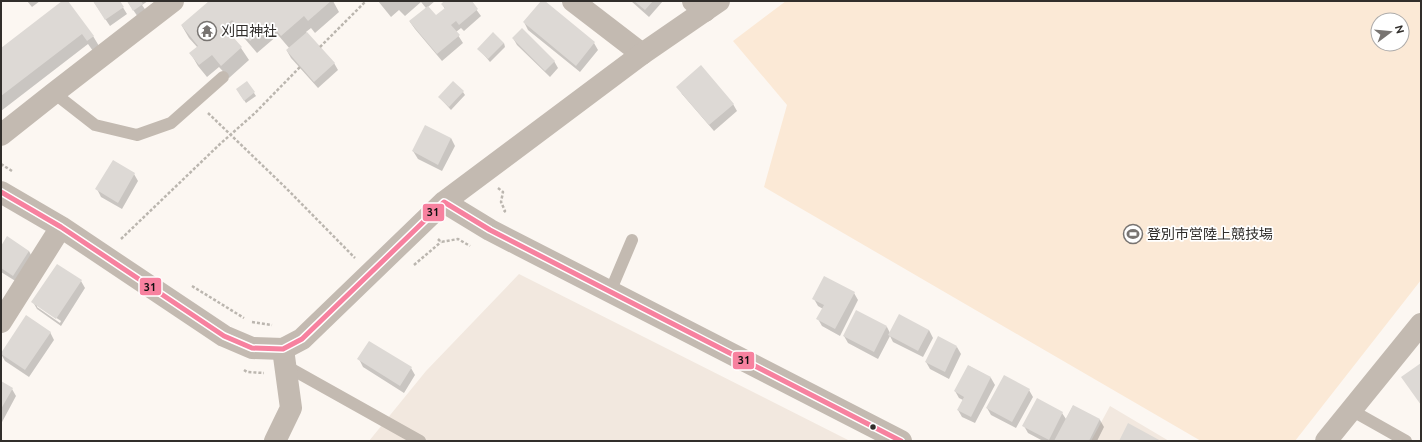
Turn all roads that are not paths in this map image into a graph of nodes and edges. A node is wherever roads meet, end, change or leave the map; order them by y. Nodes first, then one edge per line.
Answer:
1 (173, 1) edge
2 (573, 1) edge
3 (706, 4) edge
4 (642, 54) junction
5 (223, 77) dead end
6 (54, 93) junction
7 (1, 135) edge
8 (1, 192) edge
9 (444, 202) junction
10 (61, 227) junction
11 (632, 240) dead end
12 (610, 292) junction
13 (1, 322) edge
14 (1420, 328) edge
15 (284, 357) junction
16 (1351, 410) junction
17 (275, 441) edge
18 (420, 441) edge
19 (901, 441) edge
20 (1326, 441) edge
21 (1406, 441) edge

1 - 6 street
2 - 4 street
3 - 4 street
4 - 9 street
5 - 6 lane
6 - 7 street
8 - 10 street
9 - 12 street
9 - 15 street
10 - 13 street
10 - 15 street
11 - 12 lane
12 - 19 street
14 - 16 street
15 - 17 street
15 - 18 lane
16 - 20 street
16 - 21 lane

